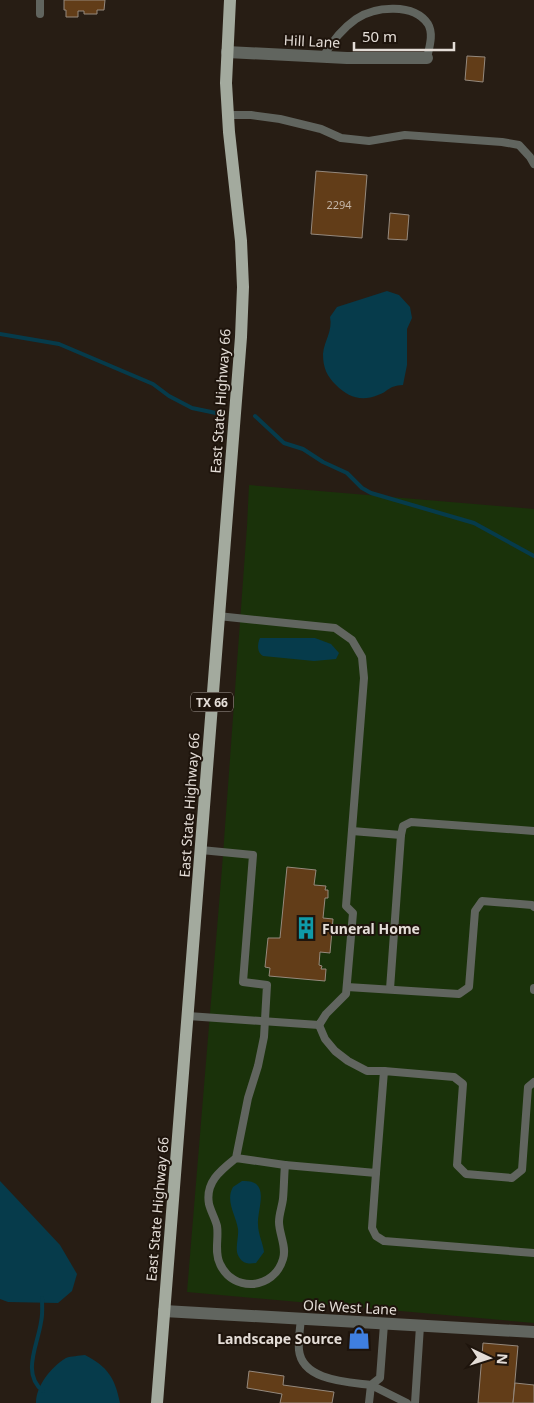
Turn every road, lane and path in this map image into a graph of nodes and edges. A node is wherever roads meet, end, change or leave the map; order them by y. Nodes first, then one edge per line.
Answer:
1 (40, 0) edge
2 (230, 0) edge
3 (40, 14) dead end
4 (226, 52) junction
5 (324, 57) junction
6 (427, 58) joint
7 (228, 115) junction
8 (534, 164) edge
9 (218, 616) junction
10 (352, 831) junction
11 (534, 831) edge
12 (401, 835) junction
13 (201, 850) junction
14 (534, 907) edge
15 (347, 987) junction
16 (390, 989) junction
17 (188, 1016) junction
18 (265, 1022) junction
19 (319, 1025) junction
20 (384, 1071) junction
21 (534, 1082) edge
22 (236, 1158) junction
23 (285, 1165) junction
24 (376, 1173) junction
25 (534, 1253) edge
26 (164, 1311) junction
27 (301, 1319) junction
28 (384, 1324) junction
29 (420, 1326) junction
30 (534, 1332) edge
31 (371, 1385) junction
32 (157, 1403) edge
33 (369, 1403) edge
34 (407, 1403) edge
35 (415, 1403) edge

1 - 3 lane
2 - 4 main road, East State Highway 66 / TX 66
4 - 5 street, Hill Lane
4 - 7 main road, East State Highway 66 / TX 66
5 - 6 street, Hill Lane
5 - 6 lane
7 - 8 lane
7 - 9 main road, East State Highway 66 / TX 66
9 - 10 lane
9 - 13 main road, East State Highway 66 / TX 66
10 - 12 lane
10 - 15 lane
11 - 12 lane
12 - 16 lane
13 - 17 main road, East State Highway 66 / TX 66
13 - 18 lane
14 - 16 lane
15 - 16 lane
15 - 19 lane
17 - 18 lane
17 - 26 main road, East State Highway 66 / TX 66
18 - 19 lane
18 - 22 lane
19 - 20 lane
20 - 21 lane
20 - 24 lane
22 - 23 lane
22 - 23 lane
23 - 24 lane
24 - 25 lane
26 - 27 street, Ole West Lane
26 - 32 main road, East State Highway 66 / TX 66
27 - 28 street, Ole West Lane
27 - 31 lane
28 - 29 street, Ole West Lane
28 - 31 lane
29 - 30 street, Ole West Lane
29 - 35 lane
31 - 33 lane
31 - 34 lane

